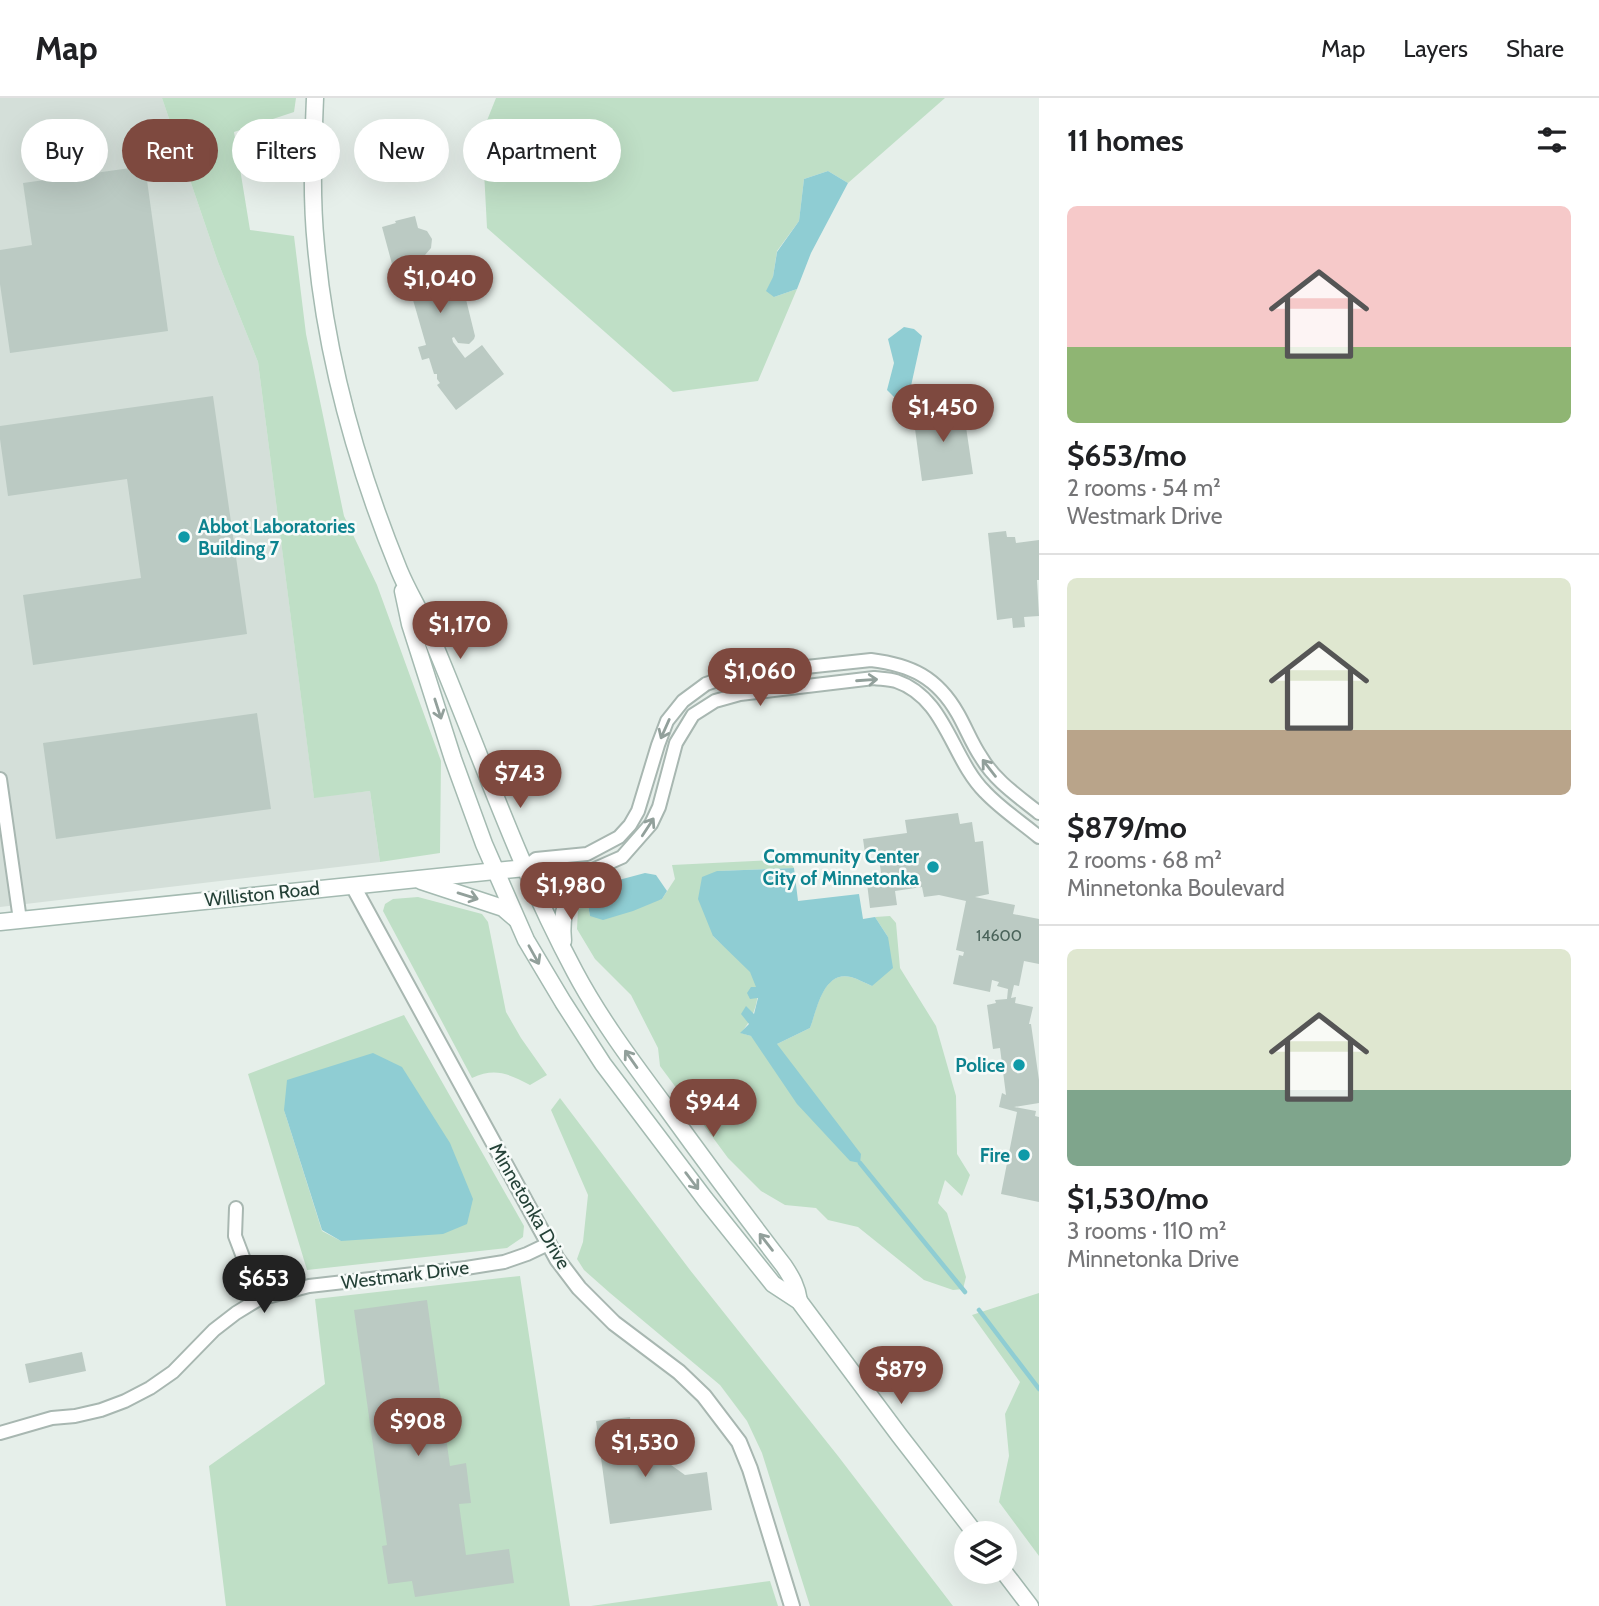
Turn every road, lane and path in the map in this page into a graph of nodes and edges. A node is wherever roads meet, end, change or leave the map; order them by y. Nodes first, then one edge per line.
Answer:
1 (315, 98) edge
2 (400, 573) junction
3 (0, 779) edge
4 (1039, 813) edge
5 (1039, 837) edge
6 (525, 868) junction
7 (495, 871) junction
8 (588, 872) junction
9 (415, 880) junction
10 (353, 886) junction
11 (20, 920) junction
12 (517, 920) junction
13 (0, 922) edge
14 (564, 950) junction
15 (236, 1208) dead end
16 (548, 1244) junction
17 (259, 1299) junction
18 (799, 1301) junction
19 (0, 1433) edge
20 (966, 1521) edge
21 (1013, 1584) edge
22 (792, 1606) edge
23 (1030, 1606) edge

1 - 2 main road
2 - 6 main road
2 -> 7 main road
3 - 11 street
4 -> 6 street, Williston Road
8 -> 5 street, Williston Road
6 - 7 main road, Williston Road
6 - 8 street, Williston Road
6 - 14 main road
7 - 9 main road, Williston Road
7 - 12 main road
8 - 14 main road
9 - 10 main road, Williston Road
9 -> 12 main road
10 - 11 main road, Williston Road
10 - 16 street, Minnetonka Drive
11 - 13 main road, Williston Road
12 -> 18 main road
18 -> 14 main road
15 - 17 street
16 - 17 street, Westmark Drive
16 - 22 street, Minnetonka Drive
17 - 19 street, Westmark Drive
18 - 20 main road
21 - 23 main road

